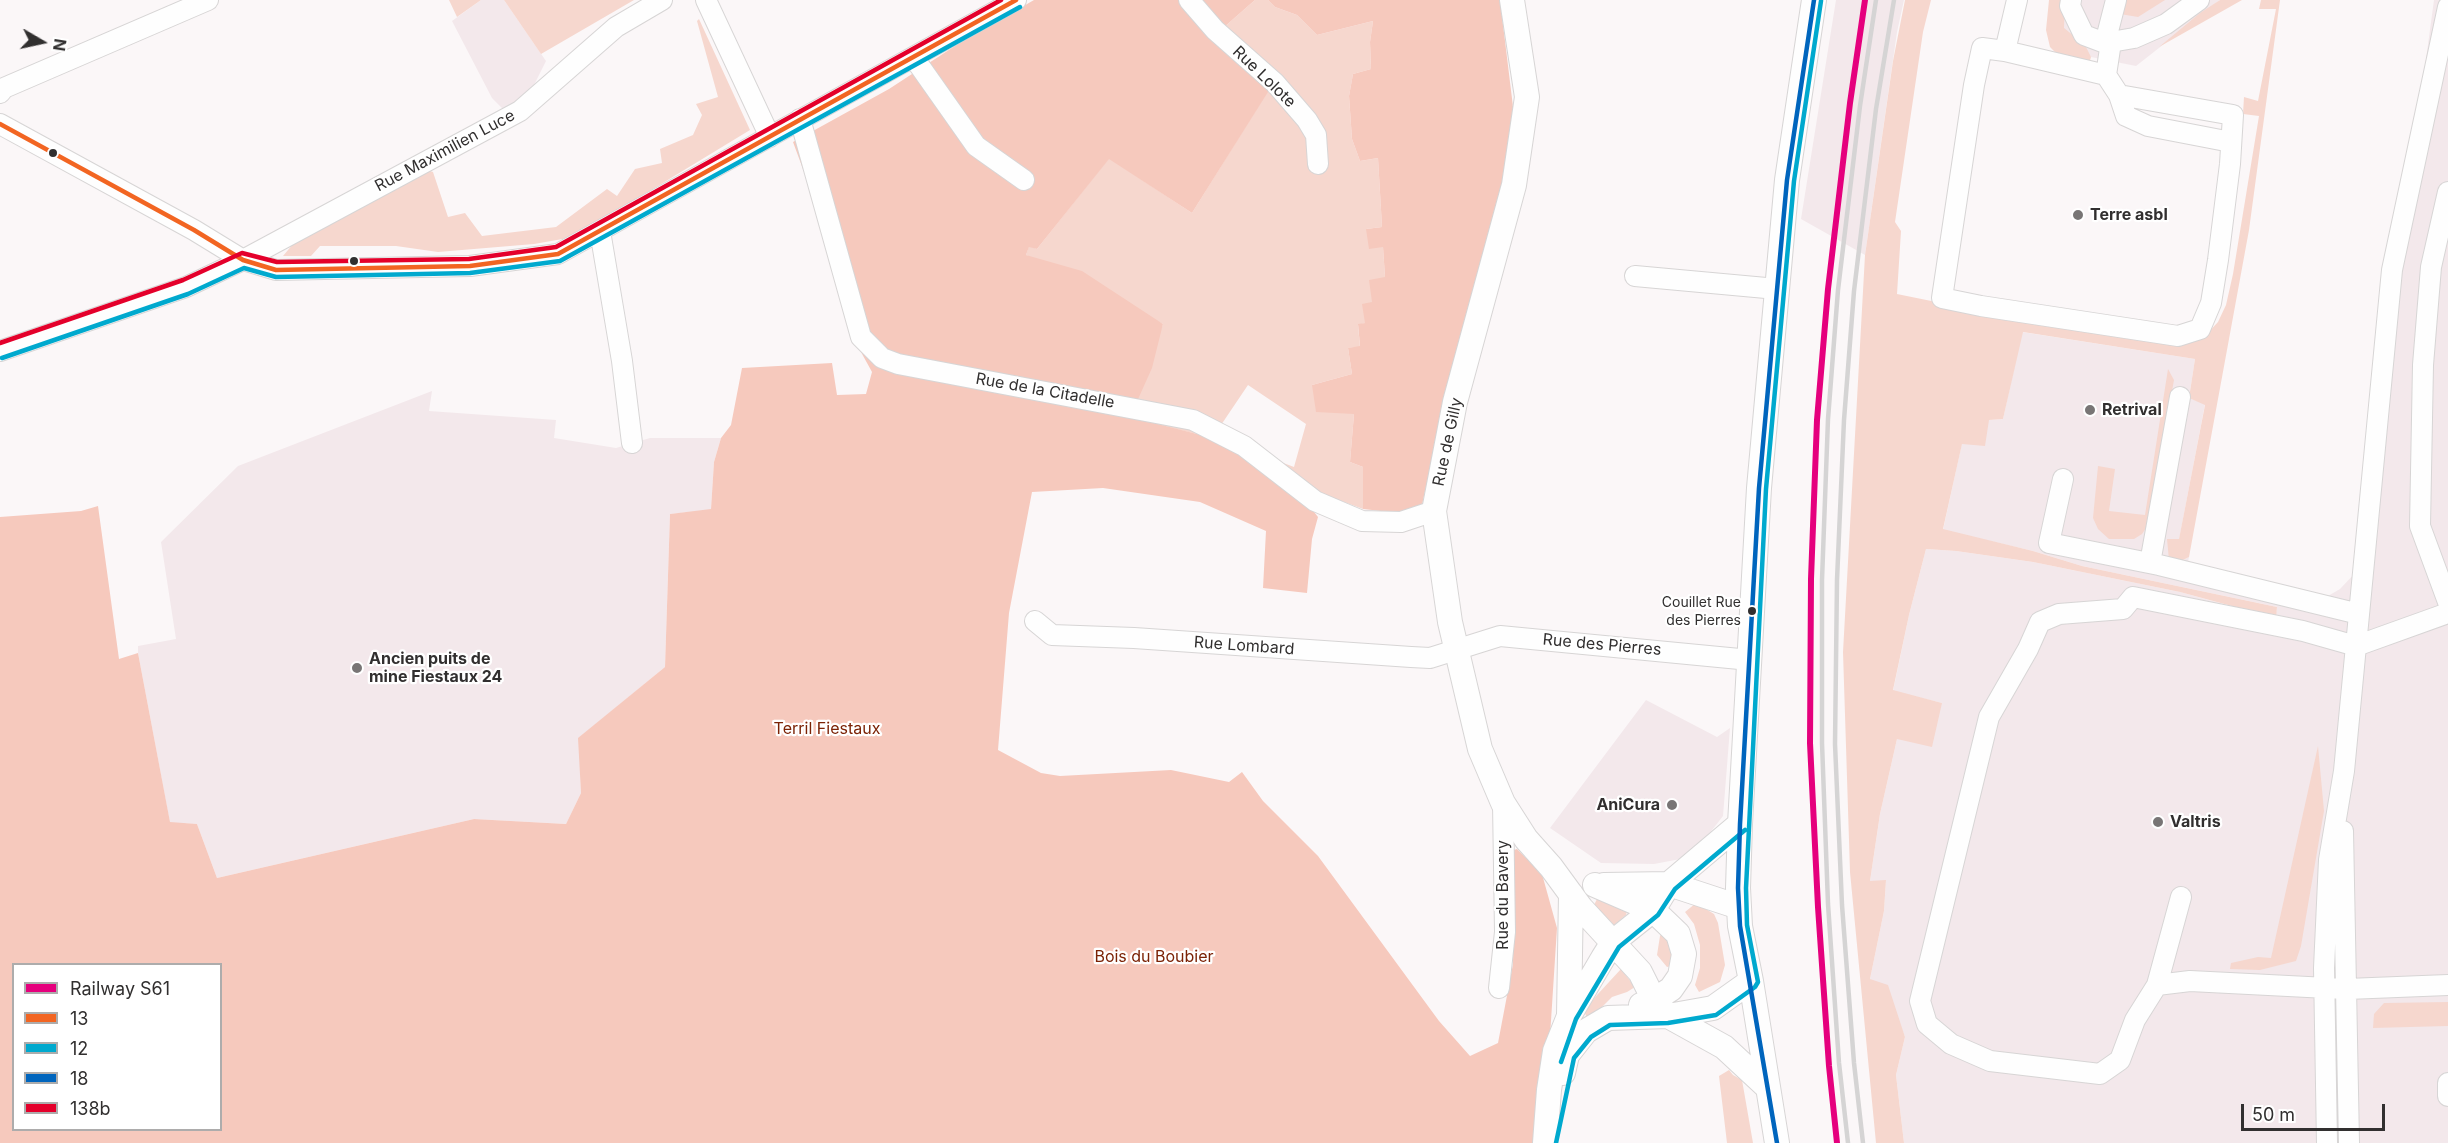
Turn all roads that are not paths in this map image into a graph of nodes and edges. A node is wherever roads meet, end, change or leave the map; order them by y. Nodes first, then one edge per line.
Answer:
1 (208, 0) edge
2 (662, 0) edge
3 (705, 0) edge
4 (1016, 0) edge
5 (1189, 0) edge
6 (1512, 0) edge
7 (1814, 0) edge
8 (2017, 0) edge
9 (2072, 0) edge
10 (2116, 0) edge
11 (2199, 0) edge
12 (2448, 7) edge
13 (2108, 42) junction
14 (2005, 51) junction
15 (914, 58) junction
16 (2106, 75) junction
17 (0, 93) edge
18 (2119, 95) junction
19 (800, 119) junction
20 (0, 124) edge
21 (770, 137) junction
22 (2231, 142) junction
23 (1318, 164) dead end
24 (1024, 180) dead end
25 (2448, 192) edge
26 (600, 231) junction
27 (243, 260) junction
28 (1635, 276) dead end
29 (1777, 290) junction
30 (0, 351) edge
31 (2180, 397) dead end
32 (632, 443) dead end
33 (2063, 478) dead end
34 (1434, 511) junction
35 (2150, 563) junction
36 (2448, 602) edge
37 (2448, 613) edge
38 (2359, 614) junction
39 (1035, 621) dead end
40 (2356, 646) junction
41 (1457, 648) junction
42 (1750, 660) junction
43 (2344, 771) junction
44 (1503, 802) junction
45 (1740, 824) junction
46 (1551, 867) junction
47 (1669, 884) junction
48 (1595, 885) junction
49 (1570, 894) junction
50 (2181, 897) dead end
51 (1738, 907) junction
52 (1653, 910) junction
53 (1613, 942) junction
54 (1751, 981) junction
55 (2157, 985) junction
56 (2448, 985) edge
57 (2324, 987) junction
58 (1499, 988) dead end
59 (2347, 989) junction
60 (1661, 1008) junction
61 (1569, 1016) junction
62 (2448, 1083) edge
63 (1766, 1086) junction
64 (2448, 1096) edge
65 (1546, 1143) edge
66 (1777, 1143) edge
67 (2327, 1143) edge
68 (2349, 1143) edge

1 - 17 street
2 - 27 street, Rue Maximilien Luce
3 - 21 street
4 - 15 street
5 - 23 street, Rue Lolote
6 - 34 main road, Rue de Gilly
7 - 29 main road
8 - 14 street
9 - 13 street
10 - 13 street
11 - 13 street
12 - 38 street
13 - 16 street
14 - 16 street
14 - 22 street
15 - 19 street
15 - 24 street
16 - 18 street
18 - 22 street
18 - 22 street
19 - 21 street
19 - 34 street, Rue de la Citadelle
20 - 27 street
21 - 26 street
25 - 36 street
26 - 27 street
26 - 32 street
27 - 30 street, Rue Maximilien Luce
28 - 29 street
29 - 42 main road
31 - 35 street
33 - 35 street
34 - 41 main road, Rue de Gilly
35 - 38 street
37 - 40 street
38 - 40 street
39 - 41 street, Rue Lombard
40 - 43 street
40 - 55 street
41 - 42 street, Rue des Pierres
41 - 44 main road, Rue de Gilly
42 - 45 main road
43 - 57 street
43 - 59 street
44 - 46 main road, Rue de Gilly
44 - 58 street, Rue du Bavery
45 - 47 main road
45 - 51 main road
46 - 48 main road
46 - 49 main road, Rue de Gilly
47 - 48 main road
47 - 51 main road
47 - 52 main road
48 - 52 main road
49 - 53 main road, Rue de Gilly
49 - 61 main road
50 - 55 street
51 - 54 main road
52 - 53 main road
52 - 60 main road
53 - 60 main road, Rue de Gilly
53 - 61 main road
54 - 60 main road
54 - 63 main road
55 - 57 street
56 - 59 street
57 - 59 street
57 - 67 street
59 - 68 street
60 - 63 main road
60 - 65 main road
61 - 65 main road
62 - 64 street
63 - 66 main road

